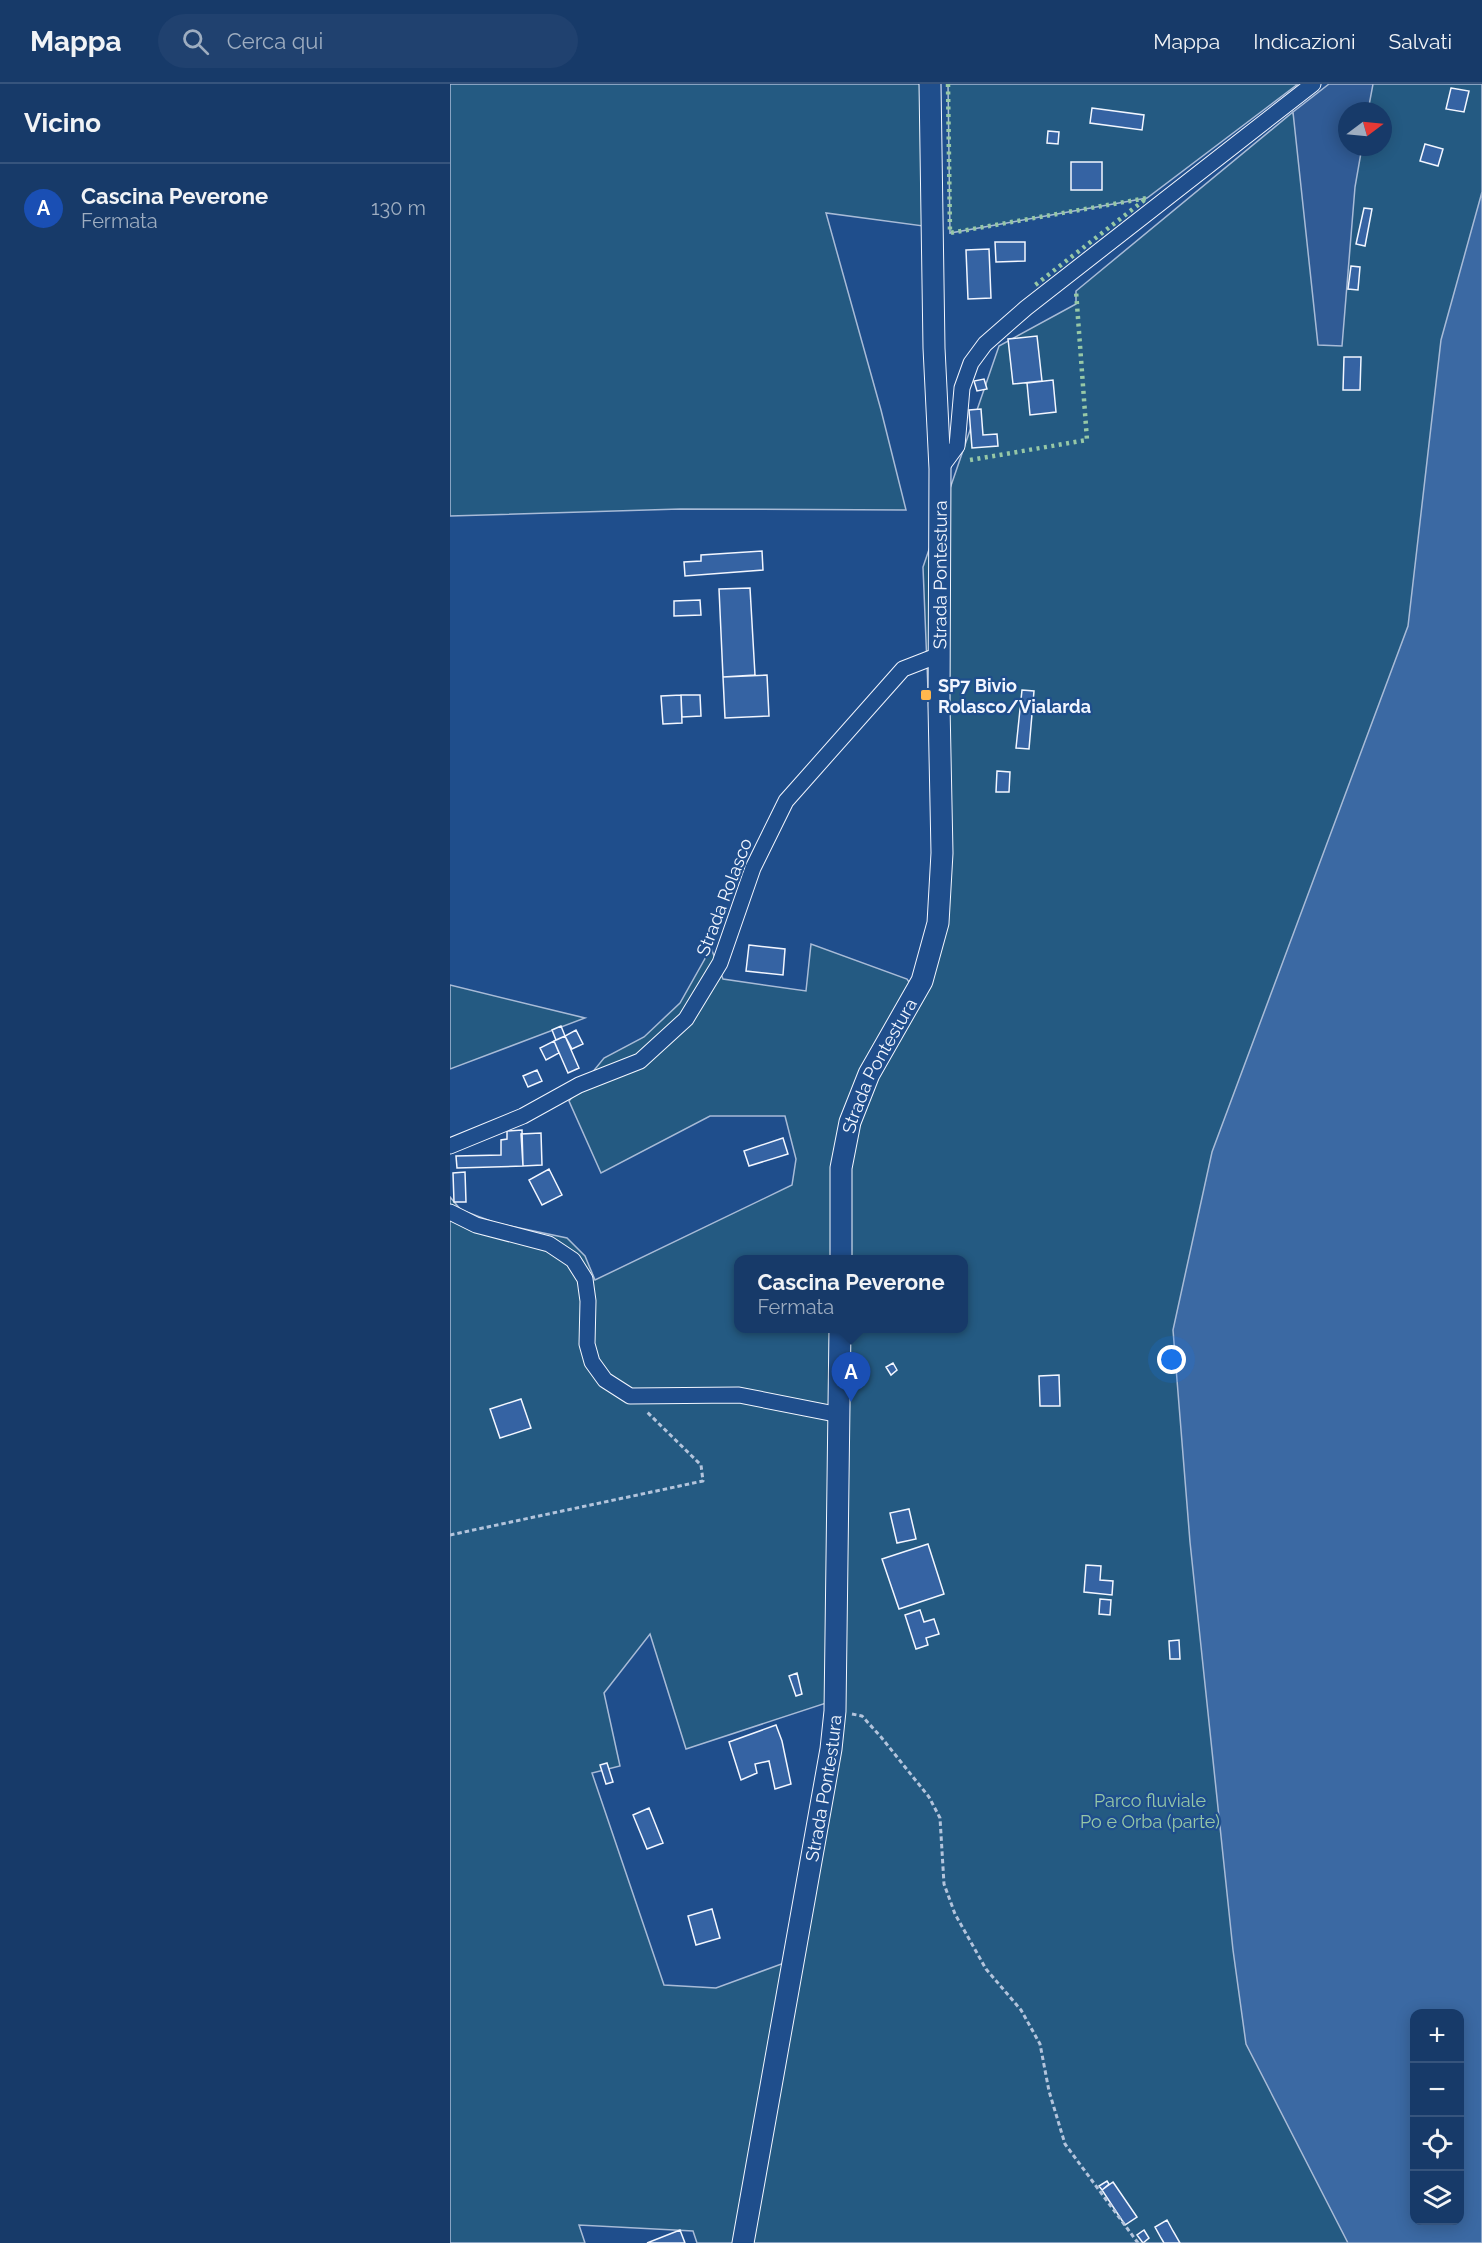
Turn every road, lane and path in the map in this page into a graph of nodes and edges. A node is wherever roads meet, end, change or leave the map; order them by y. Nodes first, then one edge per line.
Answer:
1 (930, 84) edge
2 (1313, 84) edge
3 (940, 469) junction
4 (939, 655) junction
5 (450, 1146) edge
6 (450, 1212) edge
7 (841, 1255) edge
8 (840, 1335) edge
9 (630, 1396) junction
10 (840, 1415) junction
11 (450, 1534) edge
12 (836, 1712) junction
13 (743, 2243) edge
14 (1138, 2243) edge

1 - 3 main road, Strada Pontestura
2 - 3 street
3 - 4 main road, Strada Pontestura
4 - 5 street, Strada Rolasco
4 - 7 main road, Strada Pontestura
6 - 9 street
8 - 10 main road, Strada Pontestura
9 - 10 street
9 - 11 path
10 - 12 main road, Strada Pontestura
12 - 13 main road, Strada Pontestura
12 - 14 path

